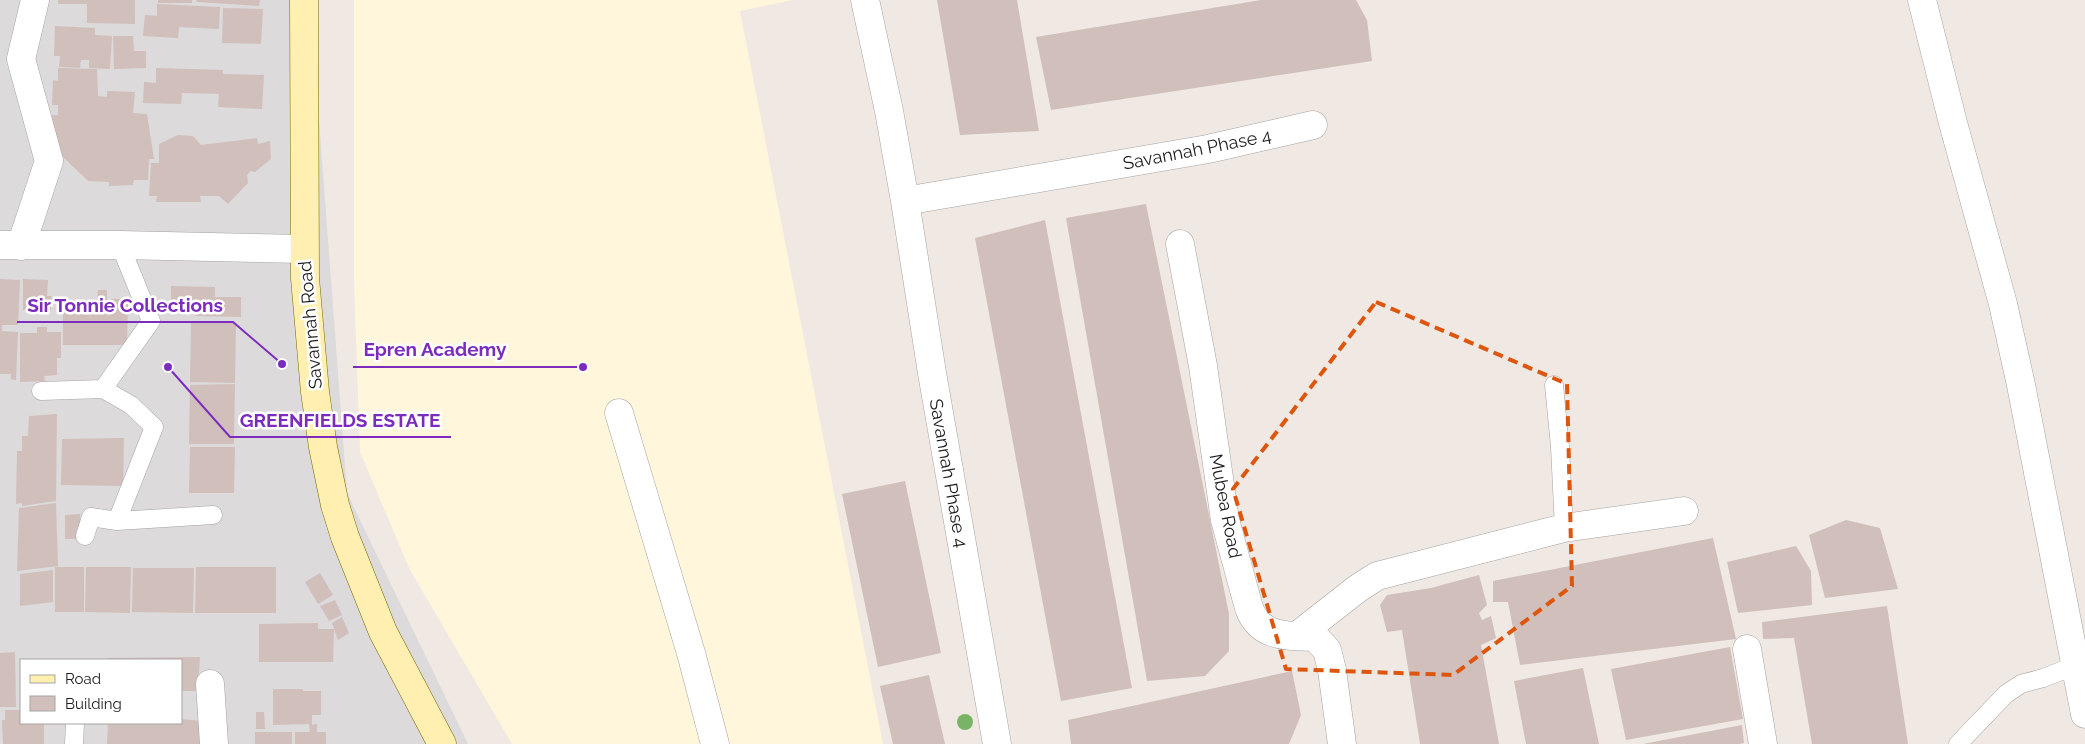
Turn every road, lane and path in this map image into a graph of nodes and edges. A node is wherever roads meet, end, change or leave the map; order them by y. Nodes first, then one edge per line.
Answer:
1 (35, 0) edge
2 (304, 0) edge
3 (865, 0) edge
4 (1922, 0) edge
5 (10, 58) edge
6 (1312, 125) dead end
7 (905, 202) junction
8 (1180, 244) dead end
9 (120, 245) junction
10 (10, 246) edge
11 (304, 250) junction
12 (1554, 384) dead end
13 (104, 389) junction
14 (41, 391) dead end
15 (619, 413) dead end
16 (1684, 511) dead end
17 (212, 515) dead end
18 (117, 521) junction
19 (1564, 528) junction
20 (85, 536) dead end
21 (1297, 636) junction
22 (1747, 649) dead end
23 (2077, 665) junction
24 (210, 684) dead end
25 (2085, 714) edge
26 (75, 724) edge
27 (74, 744) edge
28 (214, 744) edge
29 (442, 744) edge
30 (715, 744) edge
31 (997, 744) edge
32 (1342, 744) edge
33 (1763, 744) edge
34 (1958, 744) edge

1 - 5 street
2 - 11 main road, Savannah Road
3 - 7 street, Savannah Phase 4
4 - 23 street
5 - 10 street
6 - 7 street, Savannah Phase 4
7 - 31 street, Savannah Phase 4
8 - 21 street, Mubea Road
9 - 10 street
9 - 11 street
9 - 13 lane
11 - 29 main road, Savannah Road
12 - 19 lane
13 - 14 lane
13 - 18 lane
15 - 30 street
16 - 19 street
17 - 18 lane
18 - 20 lane
19 - 21 street
21 - 32 street, Mubea Road
22 - 33 street
23 - 25 street
23 - 34 lane
24 - 28 street
26 - 27 lane

